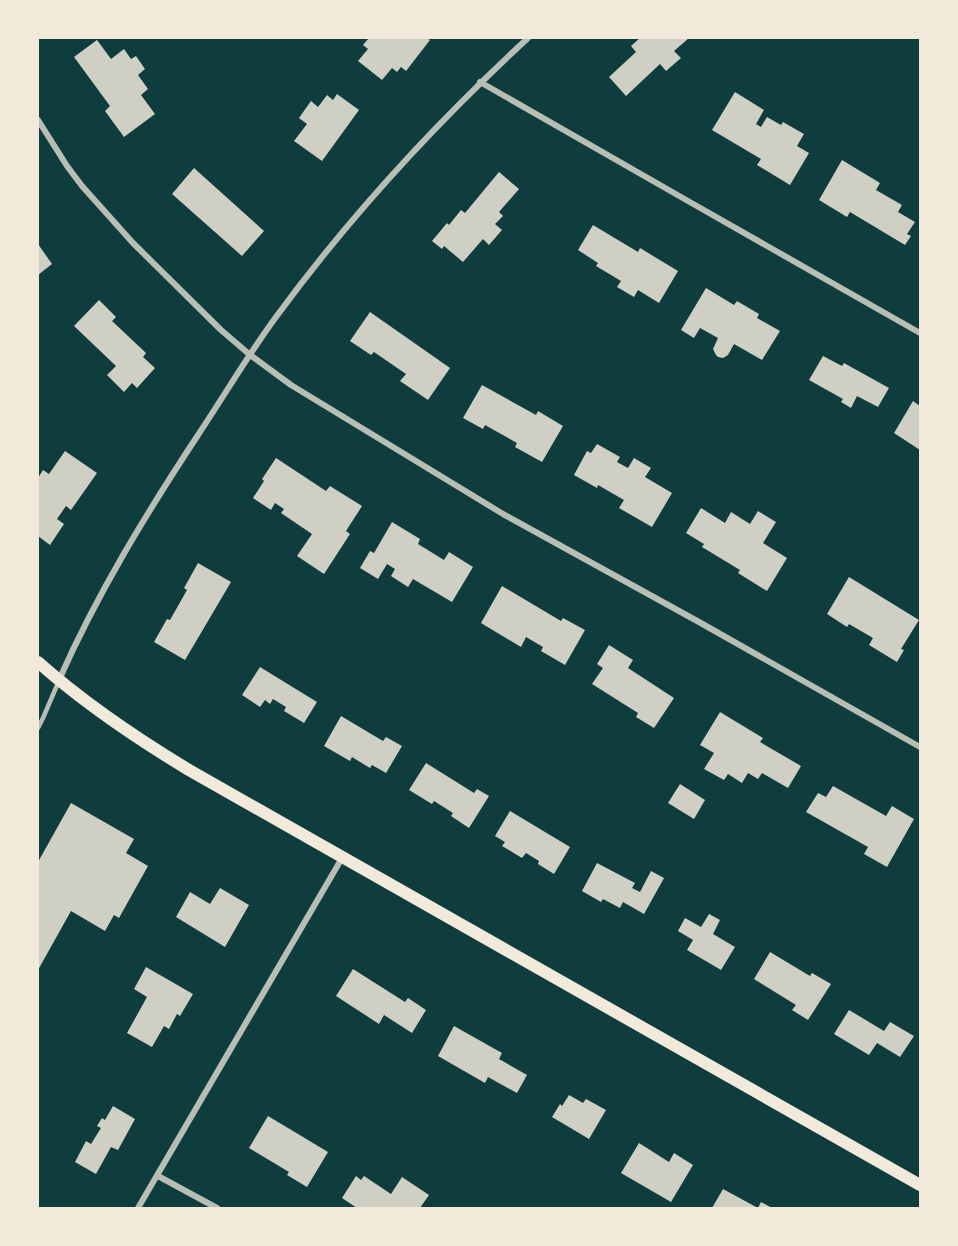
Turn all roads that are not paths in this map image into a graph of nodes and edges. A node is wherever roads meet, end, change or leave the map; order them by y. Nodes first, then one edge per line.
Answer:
1 (528, 38) edge
2 (480, 82) junction
3 (38, 120) edge
4 (921, 333) edge
5 (249, 354) junction
6 (38, 662) edge
7 (60, 680) junction
8 (38, 728) edge
9 (921, 747) edge
10 (342, 857) junction
11 (158, 1176) junction
12 (921, 1185) edge
13 (138, 1209) edge
14 (217, 1209) edge

1 - 2 street
2 - 4 street
2 - 5 street
3 - 5 street
5 - 7 street
5 - 9 street
6 - 7 main road
7 - 8 lane
7 - 10 main road
10 - 11 street
10 - 12 main road
11 - 13 street
11 - 14 street

